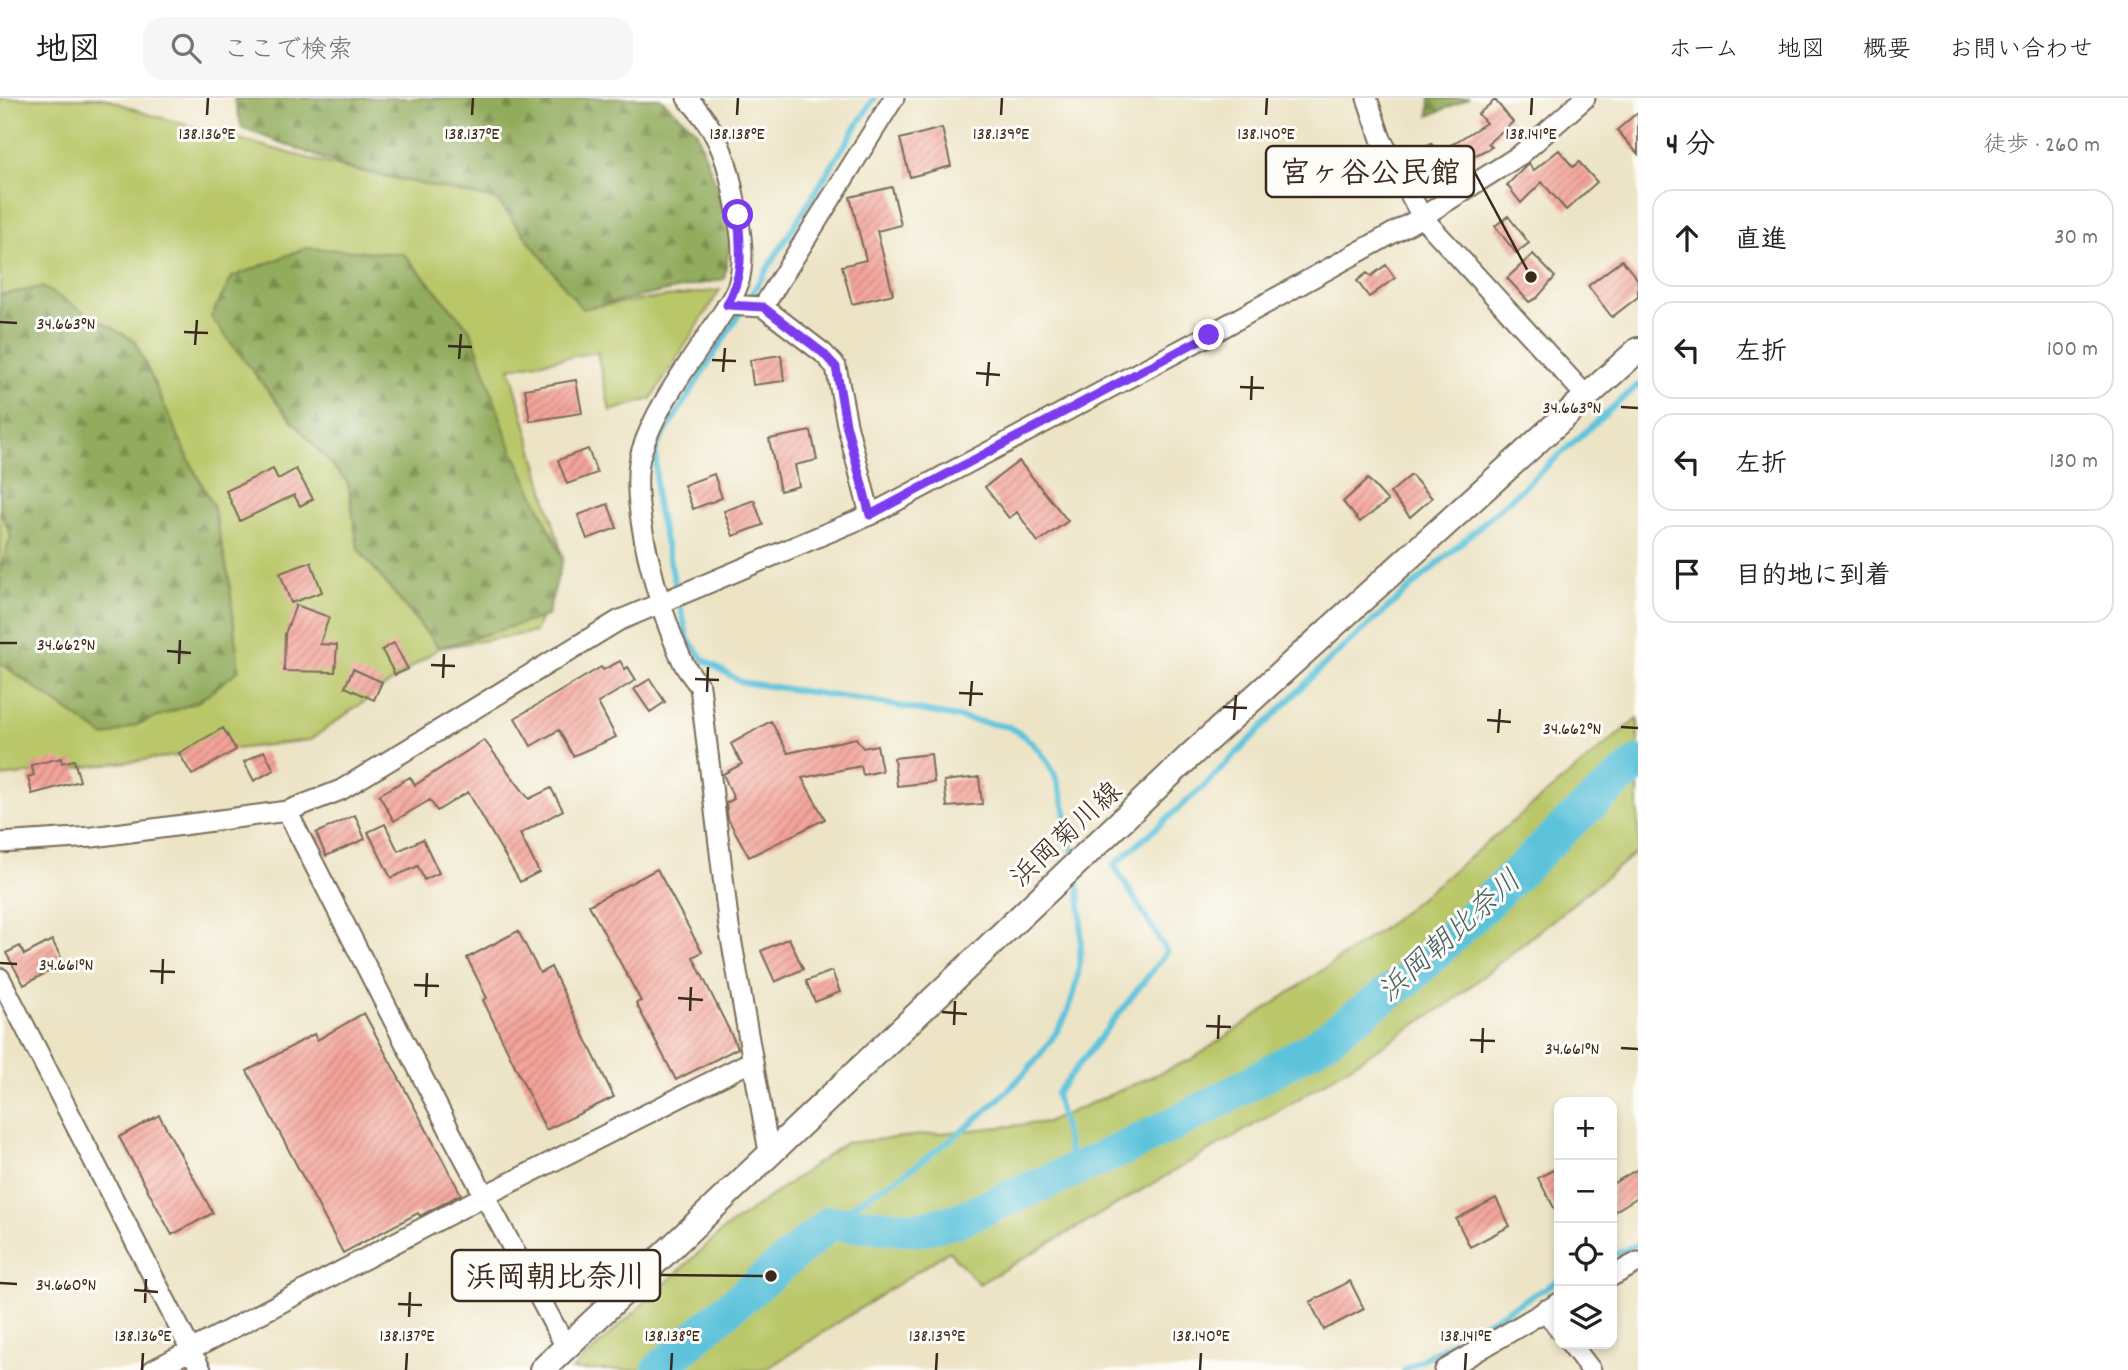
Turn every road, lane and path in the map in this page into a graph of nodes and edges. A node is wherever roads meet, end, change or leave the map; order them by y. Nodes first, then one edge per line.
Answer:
1 (687, 98) edge
2 (894, 98) edge
3 (1367, 98) edge
4 (1585, 98) edge
5 (1422, 217) junction
6 (727, 305) junction
7 (763, 307) junction
8 (1638, 350) edge
9 (1587, 397) junction
10 (870, 515) junction
11 (660, 603) junction
12 (287, 811) junction
13 (0, 843) edge
14 (1, 984) edge
15 (752, 1061) junction
16 (769, 1153) junction
17 (484, 1196) junction
18 (1638, 1262) edge
19 (1617, 1273) edge
20 (1552, 1306) edge
21 (566, 1347) junction
22 (1575, 1349) edge
23 (191, 1350) junction
24 (153, 1370) edge
25 (201, 1370) edge
26 (542, 1370) edge
27 (1445, 1370) edge
28 (1591, 1370) edge

1 - 6 street
2 - 7 street
3 - 5 street
4 - 5 street
5 - 9 street
5 - 10 street
6 - 7 street
6 - 11 street
7 - 10 street
8 - 9 main road, 浜岡菊川線
9 - 16 main road, 浜岡菊川線
10 - 11 street
11 - 12 street
11 - 15 street
12 - 13 street
12 - 17 street
14 - 23 street
15 - 16 street
15 - 17 street
16 - 21 main road, 浜岡菊川線
17 - 21 street
17 - 23 street
18 - 19 street
20 - 27 street
21 - 26 main road, 浜岡菊川線
22 - 28 street
23 - 24 street
23 - 25 street

